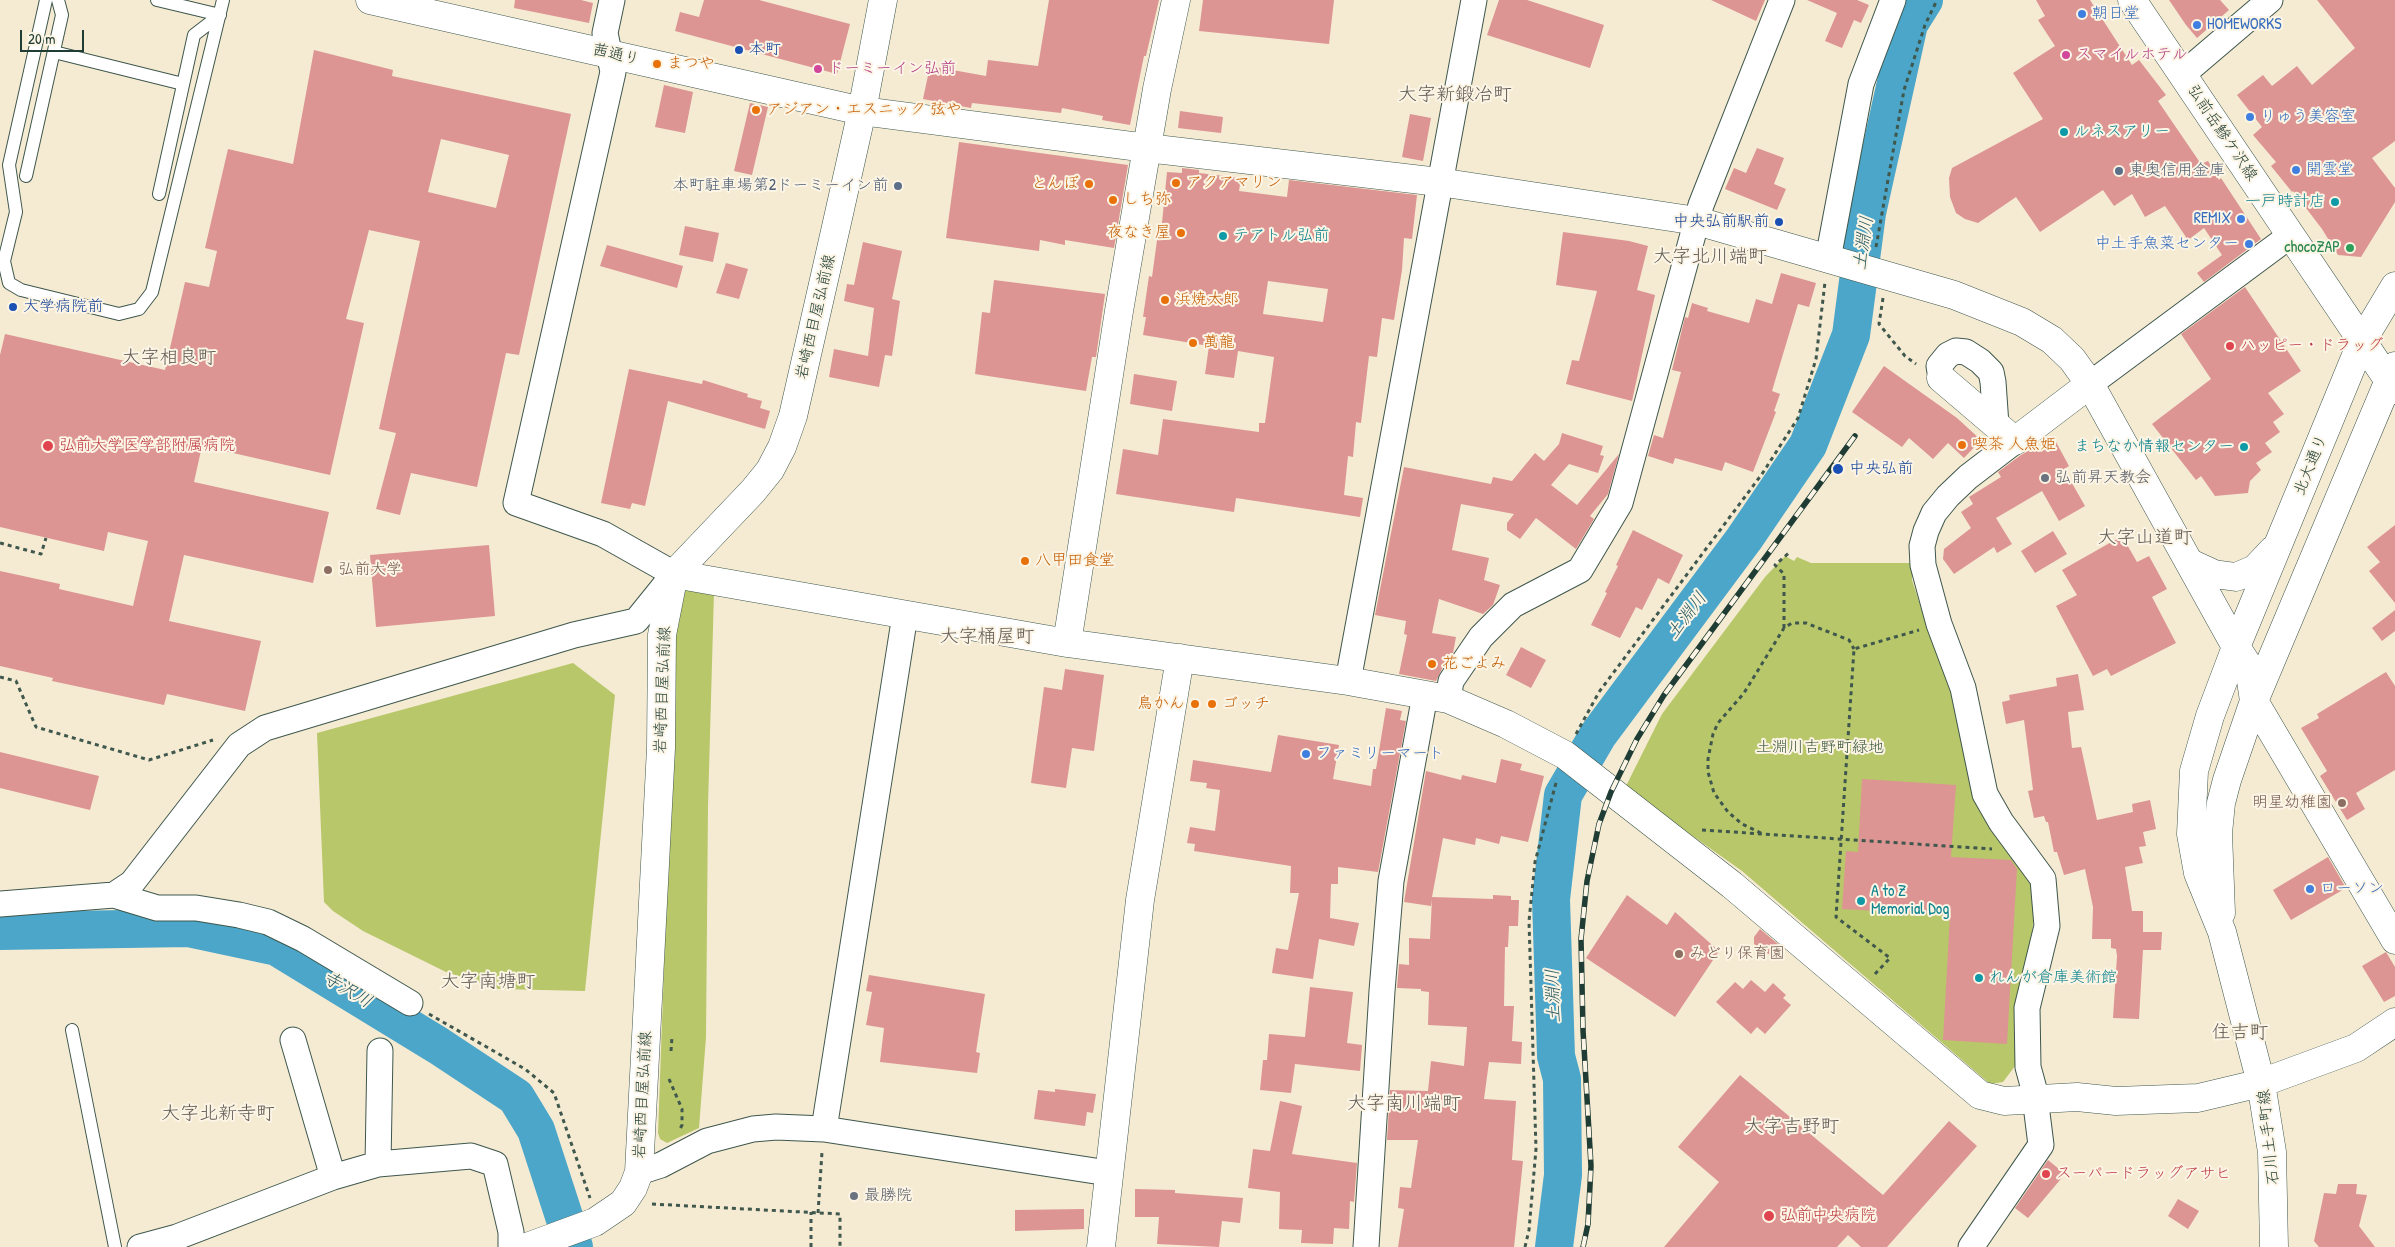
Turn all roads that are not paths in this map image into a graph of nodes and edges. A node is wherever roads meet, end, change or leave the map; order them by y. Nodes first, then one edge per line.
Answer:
1 (46, 0) edge
2 (58, 0) edge
3 (157, 0) edge
4 (223, 0) edge
5 (612, 0) edge
6 (883, 0) edge
7 (1176, 0) edge
8 (1474, 0) edge
9 (1782, 0) edge
10 (1894, 0) edge
11 (2132, 0) edge
12 (2270, 0) edge
13 (382, 1) edge
14 (220, 15) junction
15 (54, 52) junction
16 (608, 54) junction
17 (2182, 75) junction
18 (183, 84) junction
19 (862, 111) junction
20 (1147, 148) junction
21 (26, 176) dead end
22 (1439, 182) junction
23 (159, 194) dead end
24 (1697, 221) junction
25 (2290, 235) junction
26 (1831, 267) junction
27 (2395, 286) edge
28 (2362, 341) junction
29 (1942, 378) joint
30 (2393, 378) edge
31 (2090, 384) junction
32 (2005, 433) junction
33 (2284, 531) junction
34 (2190, 563) junction
35 (674, 574) junction
36 (905, 615) junction
37 (1067, 643) junction
38 (2236, 647) junction
39 (1180, 658) junction
40 (1348, 681) junction
41 (1437, 697) junction
42 (2254, 701) junction
43 (114, 895) junction
44 (0, 904) edge
45 (2222, 932) junction
46 (2395, 940) edge
47 (410, 1003) road end
48 (2395, 1022) edge
49 (72, 1030) dead end
50 (293, 1040) dead end
51 (380, 1051) dead end
52 (2261, 1083) junction
53 (2035, 1100) junction
54 (824, 1129) junction
55 (378, 1164) junction
56 (639, 1172) junction
57 (1108, 1173) junction
58 (334, 1177) junction
59 (115, 1247) edge
60 (140, 1247) edge
61 (511, 1247) edge
62 (527, 1247) edge
63 (1101, 1247) edge
64 (1366, 1247) edge
65 (1972, 1247) edge
66 (2274, 1247) edge

1 - 14 lane
2 - 15 lane
3 - 14 lane
4 - 14 lane
5 - 16 street
6 - 19 street, 岩崎西目屋弘前線
7 - 20 street
8 - 22 street
9 - 24 street
10 - 26 street
11 - 17 street, 弘前岳鰺ケ沢線
12 - 17 street
13 - 16 street, 茜通り
14 - 18 lane
15 - 18 lane
15 - 21 lane
16 - 19 street, 茜通り
16 - 35 street
17 - 25 street, 弘前岳鰺ケ沢線
18 - 23 lane
19 - 20 street, 茜通り
19 - 35 street, 岩崎西目屋弘前線
20 - 22 street, 茜通り
20 - 37 street
22 - 24 street, 茜通り
22 - 40 street
24 - 26 street, 茜通り
24 - 41 street
25 - 28 street, 弘前岳鰺ケ沢線
25 - 31 street
26 - 31 street, 茜通り
27 - 28 street, 北大通り
28 - 30 street, 弘前岳鰺ケ沢線
28 - 33 street, 北大通り
29 - 32 street
29 - 32 street
30 - 42 street
31 - 32 street
31 - 34 street, 茜通り
32 - 53 street
33 - 34 street
33 - 38 street, 北大通り
34 - 38 street, 茜通り
35 - 36 street
35 - 43 street
35 - 56 street, 岩崎西目屋弘前線
36 - 37 street
36 - 54 street
37 - 39 street
38 - 42 street, 茜通り
38 - 45 street, 北大通り
39 - 40 street
39 - 57 street
40 - 41 street
41 - 53 street
41 - 64 street
42 - 45 street
42 - 46 street
43 - 44 street
43 - 47 street
45 - 52 street
48 - 52 street, 石川土手町線
49 - 59 lane
50 - 58 street
51 - 55 street
52 - 53 street
52 - 66 street, 石川土手町線
53 - 65 street
54 - 56 street
54 - 57 street
55 - 58 street
55 - 61 street
56 - 62 street, 岩崎西目屋弘前線
57 - 63 street
58 - 60 street

